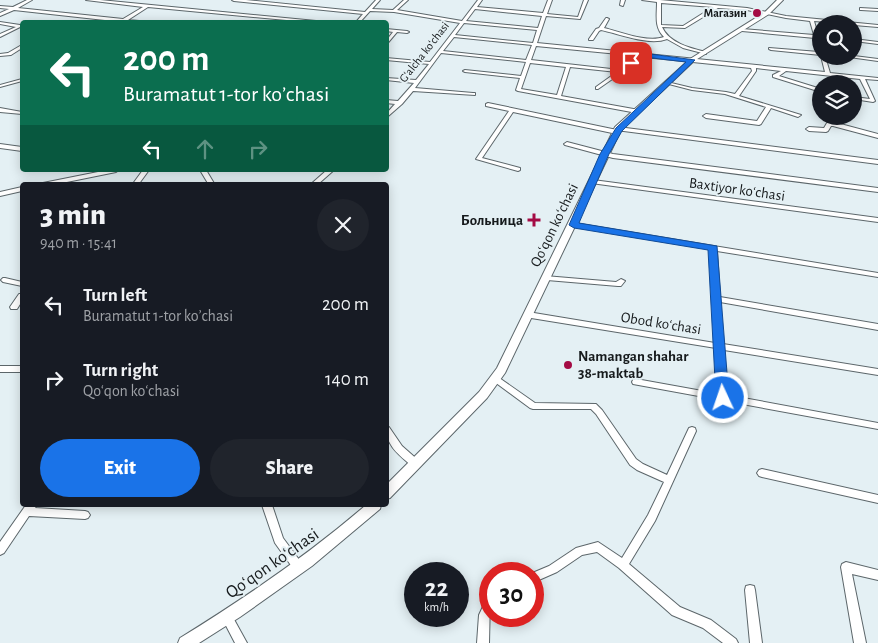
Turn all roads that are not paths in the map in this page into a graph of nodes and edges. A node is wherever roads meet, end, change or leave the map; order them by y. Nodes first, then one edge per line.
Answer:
1 (30, 0) edge
2 (88, 0) edge
3 (234, 0) edge
4 (274, 0) edge
5 (371, 0) edge
6 (378, 0) edge
7 (406, 0) edge
8 (480, 0) edge
9 (550, 0) edge
10 (586, 0) edge
11 (644, 0) edge
12 (780, 0) edge
13 (659, 1) junction
14 (270, 4) junction
15 (147, 6) junction
16 (718, 6) junction
17 (0, 7) edge
18 (14, 8) junction
19 (264, 8) dead end
20 (474, 8) junction
21 (861, 8) dead end
22 (878, 10) edge
23 (394, 11) junction
24 (259, 12) dead end
25 (368, 12) junction
26 (767, 14) junction
27 (544, 15) junction
28 (0, 16) edge
29 (254, 16) junction
30 (607, 19) dead end
31 (116, 20) edge
32 (126, 20) edge
33 (295, 20) edge
34 (360, 20) edge
35 (812, 20) edge
36 (463, 22) junction
37 (0, 24) edge
38 (862, 25) edge
39 (20, 26) edge
40 (20, 26) edge
41 (659, 26) junction
42 (878, 26) edge
43 (539, 29) junction
44 (601, 29) junction
45 (389, 30) edge
46 (742, 30) junction
47 (396, 31) junction
48 (407, 32) dead end
49 (0, 36) edge
50 (453, 36) junction
51 (812, 36) edge
52 (590, 38) dead end
53 (666, 38) junction
54 (389, 40) edge
55 (862, 41) edge
56 (878, 42) edge
57 (533, 44) junction
58 (20, 48) edge
59 (771, 49) dead end
60 (440, 52) junction
61 (704, 53) junction
62 (812, 53) edge
63 (0, 55) edge
64 (643, 55) junction
65 (862, 58) edge
66 (389, 59) edge
67 (692, 60) junction
68 (878, 60) edge
69 (526, 61) junction
70 (430, 63) junction
71 (825, 65) edge
72 (568, 66) junction
73 (753, 66) junction
74 (785, 70) junction
75 (465, 71) dead end
76 (620, 71) junction
77 (828, 74) junction
78 (836, 75) edge
79 (521, 76) junction
80 (862, 78) joint
81 (389, 79) edge
82 (878, 79) edge
83 (20, 81) edge
84 (417, 82) junction
85 (667, 82) junction
86 (0, 86) edge
87 (598, 88) dead end
88 (812, 88) edge
89 (412, 89) junction
90 (473, 94) dead end
91 (559, 96) junction
92 (736, 97) junction
93 (862, 99) edge
94 (389, 101) edge
95 (400, 103) junction
96 (488, 106) dead end
97 (769, 107) junction
98 (0, 110) edge
99 (512, 110) junction
100 (637, 110) junction
101 (20, 113) edge
102 (389, 114) edge
103 (798, 115) dead end
104 (706, 116) dead end
105 (809, 128) dead end
106 (618, 131) junction
107 (878, 136) edge
108 (567, 144) dead end
109 (0, 146) edge
110 (20, 149) edge
111 (605, 154) junction
112 (878, 162) edge
113 (518, 169) dead end
114 (329, 172) edge
115 (87, 173) edge
116 (54, 182) edge
117 (317, 182) edge
118 (593, 182) junction
119 (20, 189) edge
120 (878, 190) edge
121 (0, 194) edge
122 (878, 220) edge
123 (574, 225) junction
124 (713, 248) junction
125 (878, 275) edge
126 (547, 278) junction
127 (5, 280) dead end
128 (621, 281) dead end
129 (20, 284) edge
130 (716, 298) junction
131 (20, 299) edge
132 (14, 307) dead end
133 (528, 315) junction
134 (878, 327) edge
135 (720, 346) junction
136 (0, 369) edge
137 (20, 369) edge
138 (878, 372) edge
139 (495, 378) junction
140 (636, 382) dead end
141 (723, 398) junction
142 (878, 426) edge
143 (692, 431) dead end
144 (389, 433) edge
145 (416, 464) junction
146 (762, 474) dead end
147 (670, 480) junction
148 (389, 491) edge
149 (878, 499) edge
150 (268, 507) edge
151 (373, 507) edge
152 (30, 509) edge
153 (85, 514) dead end
154 (0, 550) edge
155 (623, 565) junction
156 (299, 568) junction
157 (544, 573) edge
158 (878, 575) edge
159 (750, 590) dead end
160 (227, 618) junction
161 (484, 627) edge
162 (185, 643) edge
163 (241, 643) edge
164 (483, 643) edge
165 (732, 643) edge
166 (756, 643) edge
167 (860, 643) edge

1 - 18 street
2 - 15 street
3 - 14 street
4 - 14 street
5 - 6 street
6 - 25 street
7 - 23 street
8 - 20 street, Gʻalcha koʻchasi
9 - 27 street
10 - 27 street
11 - 13 street
12 - 26 main road, Qoʻqon koʻchasi
13 - 16 street
13 - 41 street
14 - 19 street
14 - 25 street
15 - 29 street
15 - 32 street
16 - 26 street
16 - 41 street
17 - 18 street
18 - 28 street
18 - 31 street
20 - 27 street
20 - 36 street, Gʻalcha koʻchasi
21 - 22 street
23 - 25 street
23 - 36 street
24 - 29 street
25 - 34 street
26 - 35 street
26 - 46 main road, Qoʻqon koʻchasi
27 - 43 street
29 - 33 street
30 - 44 street
36 - 43 street
36 - 50 street, Gʻalcha koʻchasi
37 - 39 street
38 - 42 street
40 - 49 street
41 - 53 street
43 - 57 street
44 - 52 street
44 - 53 street
45 - 47 street
46 - 51 street
46 - 61 main road, Qoʻqon koʻchasi
47 - 48 street
47 - 54 street
50 - 57 street
50 - 60 street, Gʻalcha koʻchasi
53 - 61 street
55 - 56 street
57 - 64 street
57 - 69 street
58 - 63 street
59 - 62 street
60 - 69 street
60 - 70 street, Gʻalcha koʻchasi
61 - 67 main road, Qoʻqon koʻchasi
64 - 67 street
64 - 76 street
65 - 68 street
66 - 70 street
67 - 73 street
67 - 85 main road, Qoʻqon koʻchasi
69 - 72 street
69 - 79 street
70 - 84 street, Gʻalcha koʻchasi
71 - 77 street
72 - 76 street
72 - 91 street
73 - 74 street
73 - 92 street
74 - 77 street
74 - 88 street
75 - 79 street
76 - 87 street
77 - 78 street
79 - 91 street
80 - 82 street
80 - 93 street
81 - 84 street
83 - 86 street
84 - 89 street, Gʻalcha koʻchasi
85 - 92 street
85 - 100 main road, Qoʻqon koʻchasi
89 - 90 street
89 - 95 street, Gʻalcha koʻchasi
91 - 100 street
92 - 97 street
94 - 95 street
95 - 102 street, Gʻalcha koʻchasi
96 - 99 street
97 - 103 street
97 - 104 street
98 - 101 street
99 - 106 street
99 - 113 street
100 - 106 main road, Qoʻqon koʻchasi
105 - 107 street
106 - 111 main road, Qoʻqon koʻchasi
106 - 112 street
108 - 111 street
109 - 110 street
111 - 118 main road, Qoʻqon koʻchasi
111 - 120 street
114 - 117 street
115 - 116 street
118 - 122 street, Baxtiyor koʻchasi
118 - 123 main road, Qoʻqon koʻchasi
119 - 121 street
123 - 124 street
123 - 126 main road, Qoʻqon koʻchasi
124 - 125 street
124 - 130 street
126 - 128 street
126 - 133 main road, Qoʻqon koʻchasi
127 - 129 street
130 - 134 street
130 - 135 street
131 - 132 street
133 - 135 street, Obod koʻchasi
133 - 139 main road, Qoʻqon koʻchasi
135 - 138 street, Obod koʻchasi
135 - 141 street
136 - 137 street
139 - 145 main road, Qoʻqon koʻchasi
139 - 147 street
140 - 141 street
141 - 142 street
143 - 147 street
144 - 145 street
145 - 148 main road, Qoʻqon koʻchasi
146 - 149 street
147 - 155 street
150 - 156 street
151 - 156 main road, Qoʻqon koʻchasi
152 - 153 street
152 - 154 street
155 - 157 street
155 - 165 street
156 - 160 main road, Qoʻqon koʻchasi
158 - 167 street
159 - 166 street
160 - 162 main road, Qoʻqon koʻchasi
160 - 163 street
161 - 164 street

